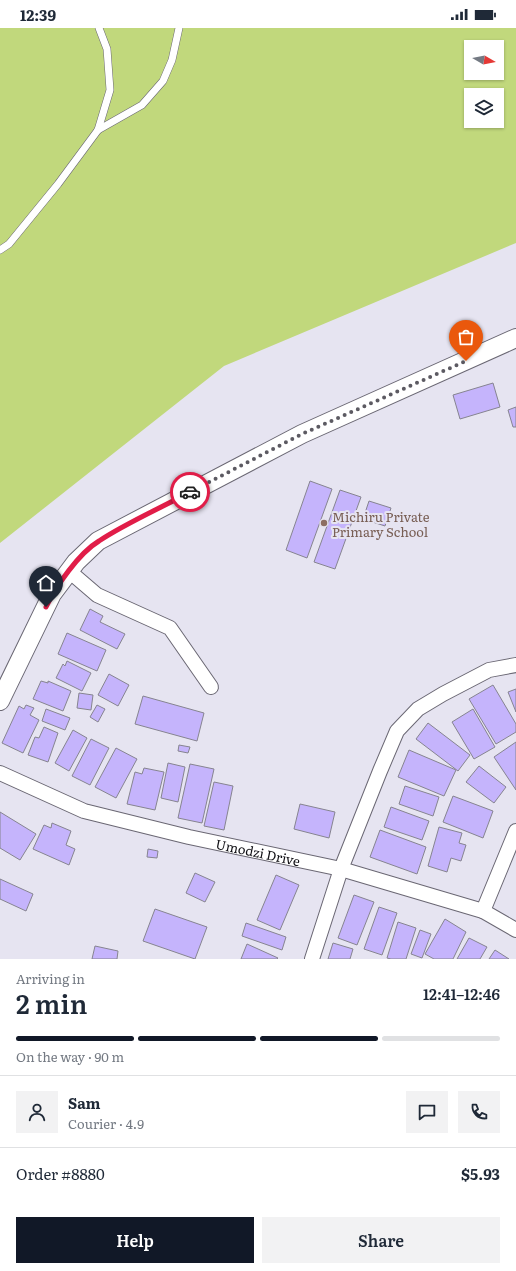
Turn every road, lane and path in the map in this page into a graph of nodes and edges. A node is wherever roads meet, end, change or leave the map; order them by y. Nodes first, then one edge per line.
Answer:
1 (98, 28) edge
2 (179, 28) edge
3 (98, 130) junction
4 (0, 250) edge
5 (516, 338) edge
6 (69, 571) junction
7 (516, 665) edge
8 (211, 687) dead end
9 (0, 701) edge
10 (0, 773) edge
11 (516, 831) edge
12 (341, 869) junction
13 (483, 911) junction
14 (516, 930) edge
15 (312, 959) edge

1 - 3 lane
2 - 3 lane
3 - 4 lane
5 - 6 street
6 - 8 street
6 - 9 street
7 - 12 street
10 - 12 street, Umodzi Drive
11 - 13 street
12 - 13 street, Umodzi Drive
12 - 15 street
13 - 14 street, Umodzi Drive

